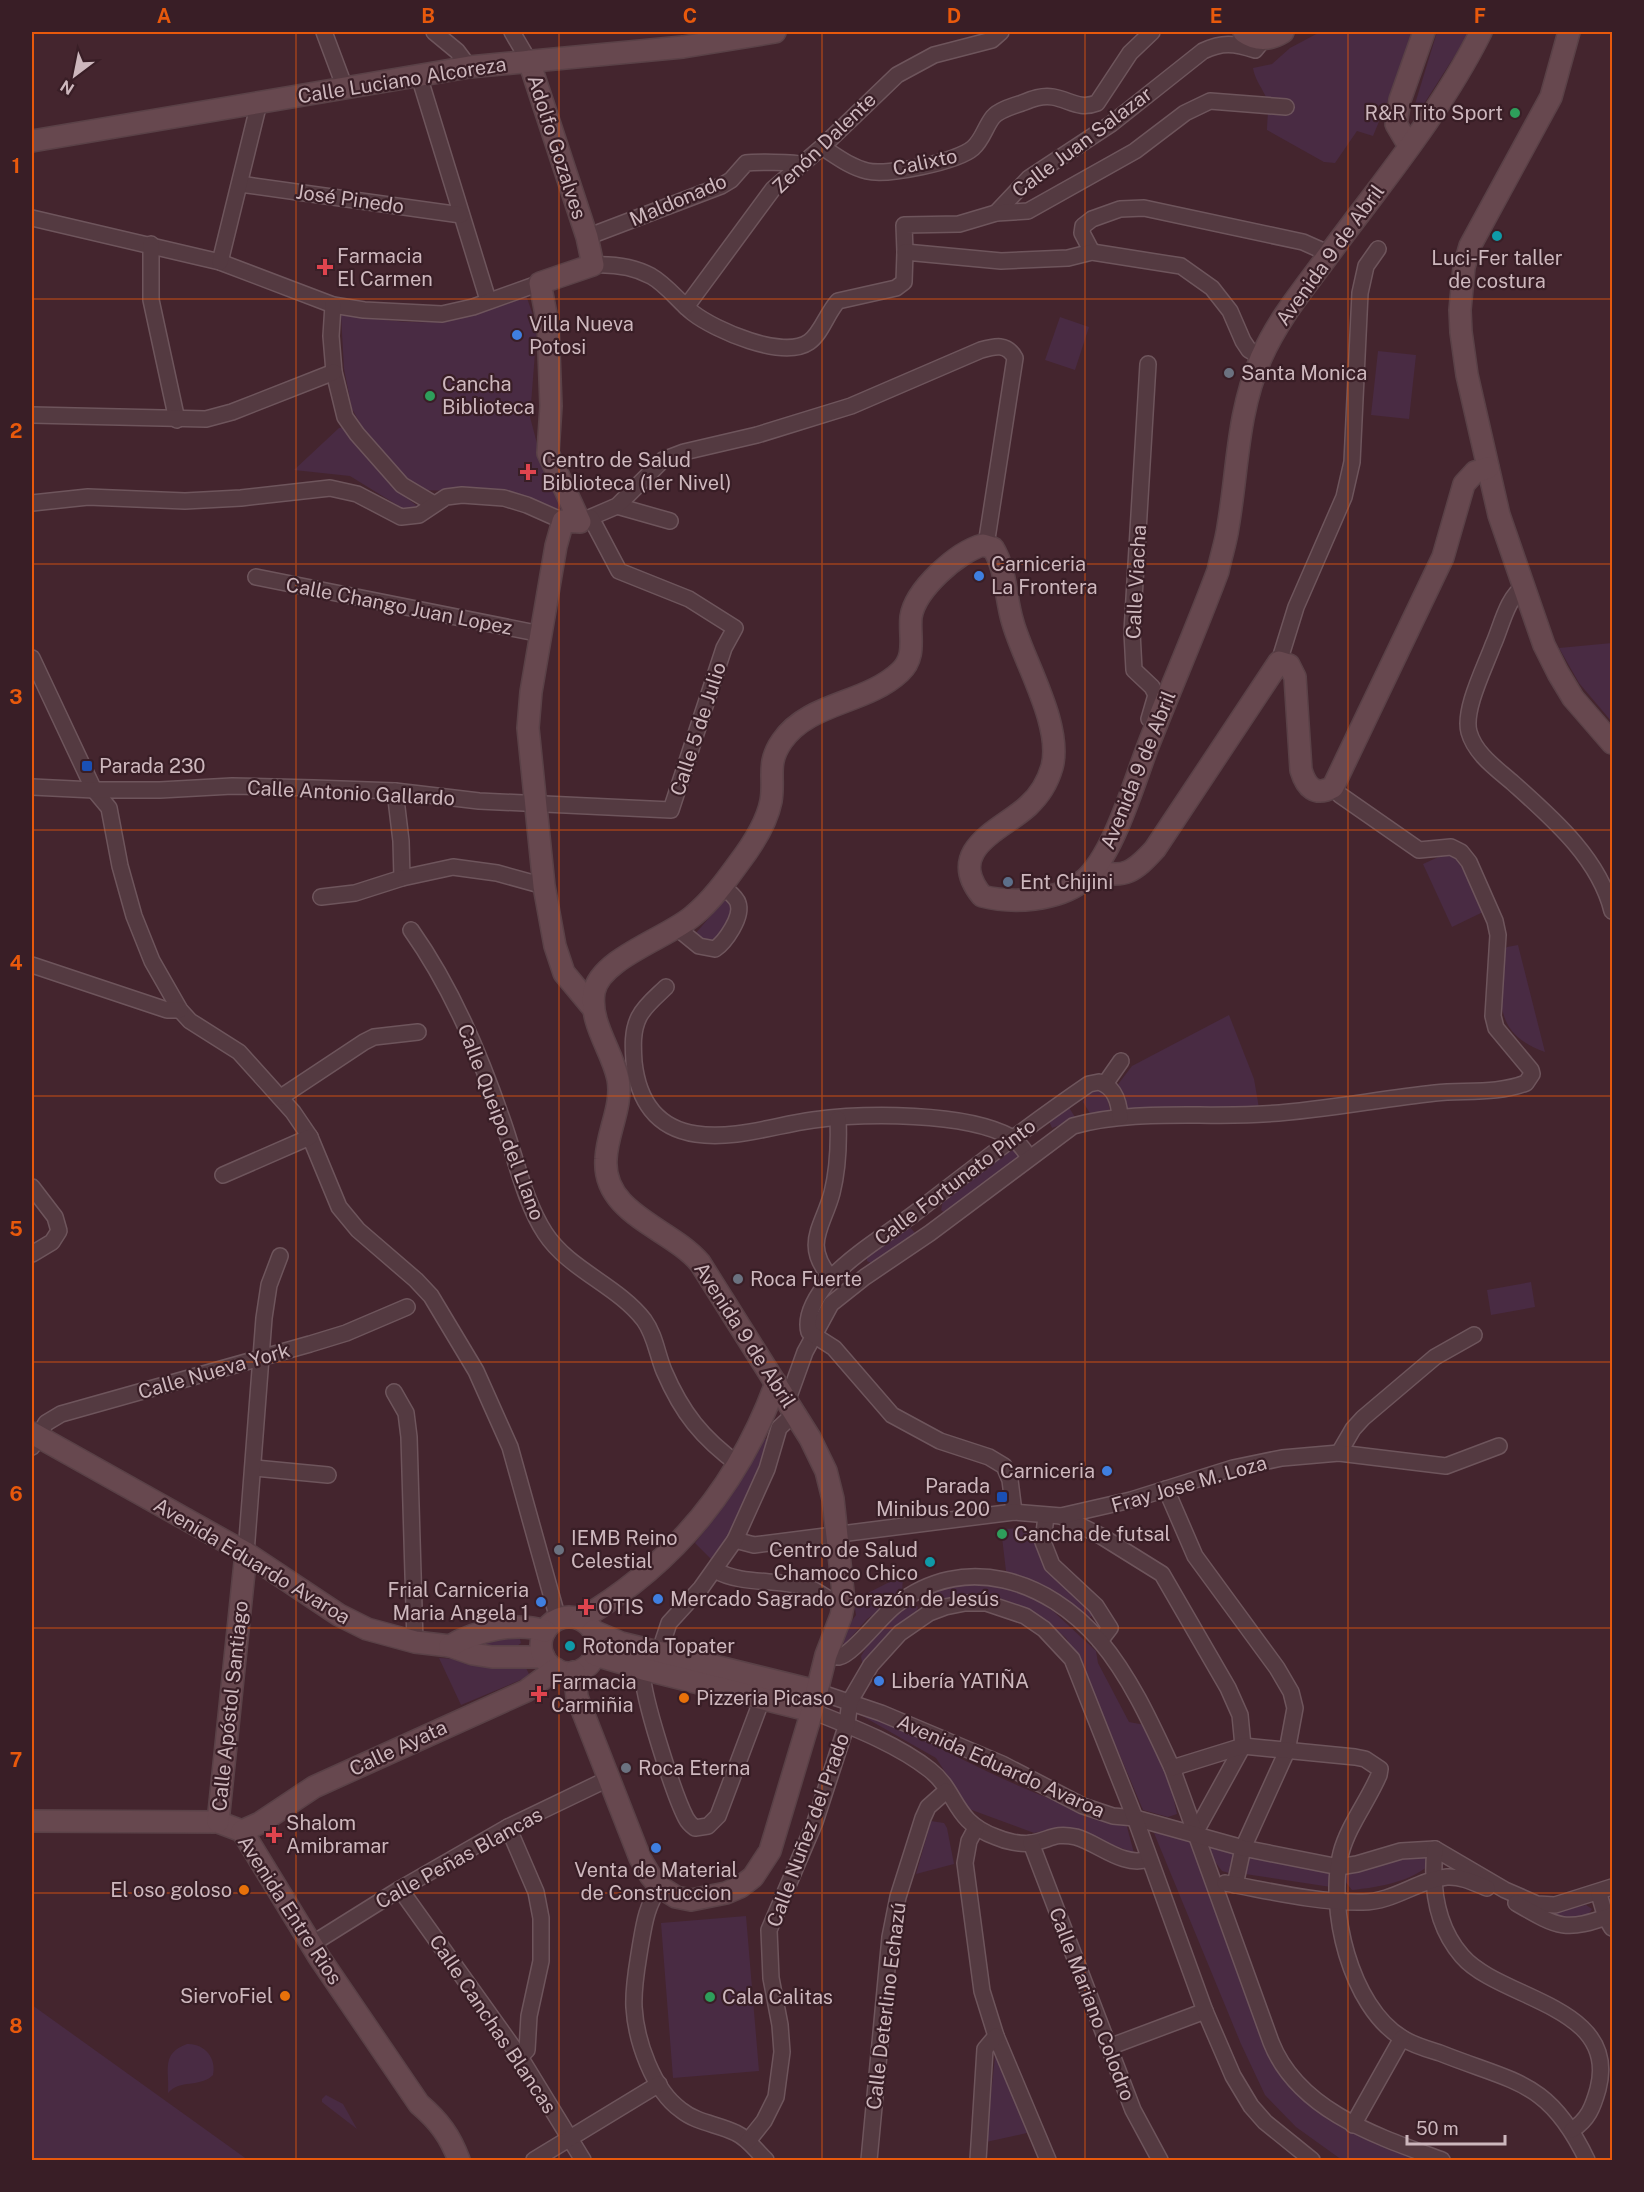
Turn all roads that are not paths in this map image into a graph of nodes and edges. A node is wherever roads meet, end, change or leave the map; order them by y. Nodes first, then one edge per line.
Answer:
1 (324, 32) edge
2 (434, 32) edge
3 (512, 32) edge
4 (775, 32) edge
5 (1001, 32) edge
6 (1152, 32) edge
7 (1244, 32) edge
8 (1424, 32) edge
9 (1481, 32) edge
10 (1569, 32) edge
11 (1274, 35) edge
12 (682, 39) edge
13 (529, 61) junction
14 (469, 67) junction
15 (419, 76) junction
16 (345, 88) junction
17 (259, 103) junction
18 (1286, 107) dead end
19 (32, 141) edge
20 (1409, 146) junction
21 (822, 147) junction
22 (800, 164) junction
23 (240, 184) junction
24 (996, 213) junction
25 (461, 215) junction
26 (32, 218) edge
27 (587, 237) junction
28 (151, 244) junction
29 (1378, 249) dead end
30 (905, 252) junction
31 (1092, 252) junction
32 (1330, 254) junction
33 (220, 262) junction
34 (593, 265) junction
35 (540, 283) junction
36 (488, 300) junction
37 (333, 305) junction
38 (686, 307) junction
39 (1262, 357) junction
40 (1148, 364) dead end
41 (334, 372) junction
42 (32, 415) edge
43 (177, 420) junction
44 (1488, 468) junction
45 (32, 503) edge
46 (434, 504) junction
47 (617, 506) junction
48 (578, 520) junction
49 (670, 521) dead end
50 (986, 545) junction
51 (256, 577) dead end
52 (1525, 586) junction
53 (541, 634) junction
54 (32, 657) edge
55 (1279, 662) junction
56 (1612, 743) edge
57 (32, 787) edge
58 (1333, 787) junction
59 (1132, 788) junction
60 (94, 790) junction
61 (395, 791) junction
62 (536, 804) junction
63 (671, 810) joint
64 (1095, 870) junction
65 (402, 878) junction
66 (544, 886) junction
67 (722, 886) junction
68 (321, 897) dead end
69 (1612, 911) edge
70 (677, 928) junction
71 (411, 930) dead end
72 (32, 965) edge
73 (666, 987) dead end
74 (593, 1008) junction
75 (180, 1010) junction
76 (418, 1032) dead end
77 (1121, 1062) dead end
78 (1105, 1084) junction
79 (281, 1097) junction
80 (1120, 1117) junction
81 (838, 1119) junction
82 (310, 1137) junction
83 (1013, 1138) junction
84 (1029, 1156) junction
85 (224, 1174) dead end
86 (32, 1187) edge
87 (914, 1214) junction
88 (930, 1233) junction
89 (32, 1254) edge
90 (280, 1256) dead end
91 (853, 1260) junction
92 (864, 1277) junction
93 (831, 1278) junction
94 (407, 1306) dead end
95 (813, 1335) junction
96 (1474, 1335) dead end
97 (262, 1358) junction
98 (776, 1383) junction
99 (394, 1392) dead end
100 (791, 1407) junction
101 (33, 1439) edge
102 (1499, 1446) dead end
103 (1340, 1453) junction
104 (739, 1465) junction
105 (255, 1468) junction
106 (328, 1475) dead end
107 (1166, 1489) junction
108 (1014, 1512) junction
109 (1053, 1516) junction
110 (837, 1534) junction
111 (735, 1540) junction
112 (246, 1553) junction
113 (715, 1570) junction
114 (918, 1590) junction
115 (844, 1601) junction
116 (929, 1613) junction
117 (552, 1625) junction
118 (587, 1625) junction
119 (1100, 1641) junction
120 (414, 1642) junction
121 (450, 1646) junction
122 (659, 1653) junction
123 (595, 1655) junction
124 (826, 1655) junction
125 (558, 1666) junction
126 (643, 1670) junction
127 (762, 1699) junction
128 (814, 1701) junction
129 (850, 1701) junction
130 (847, 1725) junction
131 (1243, 1746) junction
132 (1287, 1751) junction
133 (1172, 1768) junction
134 (610, 1778) junction
135 (946, 1791) junction
136 (1135, 1818) junction
137 (32, 1821) edge
138 (218, 1822) junction
139 (508, 1827) junction
140 (976, 1828) junction
141 (242, 1831) junction
142 (1195, 1833) junction
143 (1031, 1843) junction
144 (1243, 1848) junction
145 (1435, 1849) junction
146 (1148, 1858) junction
147 (1339, 1867) junction
148 (1432, 1880) junction
149 (1213, 1881) junction
150 (1235, 1885) junction
151 (660, 1887) junction
152 (400, 1889) junction
153 (1606, 1891) edge
154 (1336, 1901) junction
155 (1610, 1920) edge
156 (312, 1944) junction
157 (1205, 2011) junction
158 (996, 2036) junction
159 (1402, 2038) junction
160 (1109, 2047) junction
161 (520, 2057) junction
162 (659, 2084) junction
163 (1353, 2125) junction
164 (1572, 2130) junction
165 (569, 2139) junction
166 (748, 2141) junction
167 (459, 2160) edge
168 (534, 2160) edge
169 (583, 2160) edge
170 (766, 2160) edge
171 (869, 2160) edge
172 (978, 2160) edge
173 (1048, 2160) edge
174 (1160, 2160) edge
175 (1312, 2160) edge
176 (1442, 2160) edge
177 (1587, 2160) edge

1 - 16 street
2 - 14 street
3 - 13 street, Adolfo Gozalves
4 - 12 main road, Calle Luciano Alcoreza
5 - 21 street, Zenón Dalente
6 - 21 street, Calixto
7 - 11 main road
8 - 20 main road
9 - 20 main road, Avenida 9 de Abril
10 - 44 main road
11 - 24 street, Calle Juan Salazar
12 - 13 main road, Calle Luciano Alcoreza
13 - 14 main road, Calle Luciano Alcoreza
13 - 27 main road, Adolfo Gozalves
14 - 15 main road, Calle Luciano Alcoreza
15 - 16 main road, Calle Luciano Alcoreza
15 - 25 street
16 - 17 main road, Calle Luciano Alcoreza
17 - 19 main road, Calle Luciano Alcoreza
17 - 23 street
18 - 24 street
20 - 32 main road, Avenida 9 de Abril
21 - 22 street, Zenón Dalente
22 - 27 street, Maldonado
22 - 38 street, Zenón Dalente
23 - 25 street, José Pinedo
23 - 33 street
24 - 30 street
25 - 36 street
26 - 28 street
27 - 34 main road, Adolfo Gozalves
28 - 33 street
28 - 43 street
29 - 55 street
30 - 31 street
30 - 38 street
31 - 32 street
31 - 39 street
32 - 39 main road, Avenida 9 de Abril
33 - 37 street
34 - 35 main road
34 - 38 street
35 - 36 street
35 - 48 main road
36 - 37 street
37 - 41 street
39 - 59 main road, Avenida 9 de Abril
40 - 59 street, Calle Viacha
41 - 43 street
41 - 46 street
42 - 43 street
44 - 52 main road
44 - 58 main road
45 - 46 street
46 - 48 street
47 - 48 street
47 - 49 street
47 - 50 street
48 - 53 main road
48 - 63 street, Calle 5 de Julio
50 - 64 main road, Avenida 9 de Abril
50 - 67 main road
51 - 53 street, Calle Chango Juan Lopez
52 - 56 main road
52 - 69 street
53 - 62 main road
54 - 60 street
55 - 58 main road
55 - 64 main road
57 - 60 street, Calle Antonio Gallardo
58 - 80 street, Calle Fortunato Pinto
59 - 64 main road, Avenida 9 de Abril
60 - 61 street, Calle Antonio Gallardo
60 - 75 street
61 - 62 street, Calle Antonio Gallardo
61 - 65 street
62 - 63 street, Calle Antonio Gallardo
62 - 66 main road
65 - 66 street
65 - 68 street
66 - 74 main road
67 - 70 main road
67 - 70 street
70 - 74 main road
71 - 104 street, Calle Queipo del Llano
72 - 75 street
73 - 81 street
74 - 98 main road, Avenida 9 de Abril
75 - 79 street
76 - 79 street
77 - 78 street
78 - 80 street
78 - 83 street, Calle Fortunato Pinto
79 - 82 street
80 - 84 street, Calle Fortunato Pinto
81 - 83 street
81 - 93 street
82 - 85 street
82 - 117 street
83 - 84 street
83 - 87 street, Calle Fortunato Pinto
84 - 88 street, Calle Fortunato Pinto
86 - 89 street
87 - 88 street
87 - 91 street, Calle Fortunato Pinto
88 - 92 street, Calle Fortunato Pinto
90 - 97 street
91 - 92 street
91 - 93 street, Calle Fortunato Pinto
92 - 95 street, Calle Fortunato Pinto
93 - 95 street, Calle Fortunato Pinto
94 - 97 street, Calle Nueva York
95 - 100 street, Calle Fortunato Pinto
95 - 108 street
96 - 103 street
97 - 101 street, Calle Nueva York
97 - 105 street
98 - 100 main road, Avenida 9 de Abril
98 - 104 main road
99 - 120 street
100 - 110 main road, Avenida 9 de Abril
100 - 111 street, Calle Fortunato Pinto
101 - 112 main road, Avenida Eduardo Avaroa
102 - 103 street, Fray Jose M. Loza
103 - 107 street, Fray Jose M. Loza
104 - 118 main road
105 - 106 street
105 - 112 street
107 - 109 street, Fray Jose M. Loza
107 - 132 street
108 - 109 street, Fray Jose M. Loza
108 - 110 street, Fray Jose M. Loza
109 - 119 street
109 - 131 street
110 - 111 street, Fray Jose M. Loza
110 - 115 main road, Avenida 9 de Abril
111 - 113 street, Calle Fortunato Pinto
112 - 120 main road, Avenida Eduardo Avaroa
112 - 138 main road, Calle Apóstol Santiago
113 - 115 street
113 - 122 street, Calle Fortunato Pinto
114 - 116 street
114 - 119 street
114 - 124 street
115 - 124 main road, Avenida 9 de Abril
116 - 129 street
116 - 136 street
117 - 118 main road
117 - 121 main road
117 - 125 main road
118 - 122 main road, Avenida Eduardo Avaroa
118 - 123 main road
119 - 133 street
120 - 121 main road, Avenida Eduardo Avaroa
121 - 125 main road, Avenida Eduardo Avaroa
122 - 128 main road, Avenida Eduardo Avaroa
123 - 125 main road
123 - 126 main road, Avenida Eduardo Avaroa
124 - 128 main road, Avenida 9 de Abril
125 - 134 main road
125 - 141 main road, Calle Ayata
126 - 127 main road, Avenida Eduardo Avaroa
126 - 127 street
127 - 128 main road, Avenida Eduardo Avaroa
128 - 129 street, Avenida Eduardo Avaroa
128 - 130 street, Avenida Eduardo Avaroa
128 - 151 main road, Avenida 9 de Abril
129 - 130 street, Calle Nuñez del Prado
129 - 136 street, Avenida Eduardo Avaroa
130 - 135 street, Avenida Eduardo Avaroa
130 - 166 street, Calle Nuñez del Prado
131 - 132 street
131 - 133 street
131 - 142 street
132 - 144 street
132 - 147 street
133 - 142 street
134 - 139 street, Calle Peñas Blancas
134 - 151 main road
135 - 140 street, Avenida Eduardo Avaroa
135 - 171 street, Calle Deterlino Echazú
136 - 142 street, Avenida Eduardo Avaroa
136 - 146 street
137 - 138 main road, Avenida Entre Rios
138 - 141 main road, Avenida Entre Rios
139 - 152 street, Calle Peñas Blancas
139 - 161 street
140 - 143 street, Avenida Eduardo Avaroa
140 - 158 street
141 - 156 main road, Avenida Entre Rios
142 - 144 street, Avenida Eduardo Avaroa
142 - 149 street
143 - 146 street, Avenida Eduardo Avaroa
143 - 160 street, Calle Mariano Colodro
144 - 147 street, Avenida Eduardo Avaroa
144 - 150 street
145 - 147 street, Avenida Eduardo Avaroa
145 - 148 street
145 - 153 street
146 - 157 street
147 - 154 street
148 - 154 street
148 - 155 street
148 - 164 street
149 - 150 street
149 - 163 street
150 - 154 street
151 - 162 street
152 - 156 street, Calle Peñas Blancas
152 - 161 street, Calle Canchas Blancas
153 - 155 street
154 - 159 street
156 - 167 main road, Avenida Entre Rios
157 - 160 street
157 - 175 street
158 - 172 street
158 - 173 street
159 - 163 street
159 - 164 street
160 - 174 street, Calle Mariano Colodro
161 - 165 street, Calle Canchas Blancas
162 - 165 street
162 - 166 street
163 - 176 street
164 - 177 street
165 - 168 street
165 - 169 street, Calle Canchas Blancas
166 - 170 street

